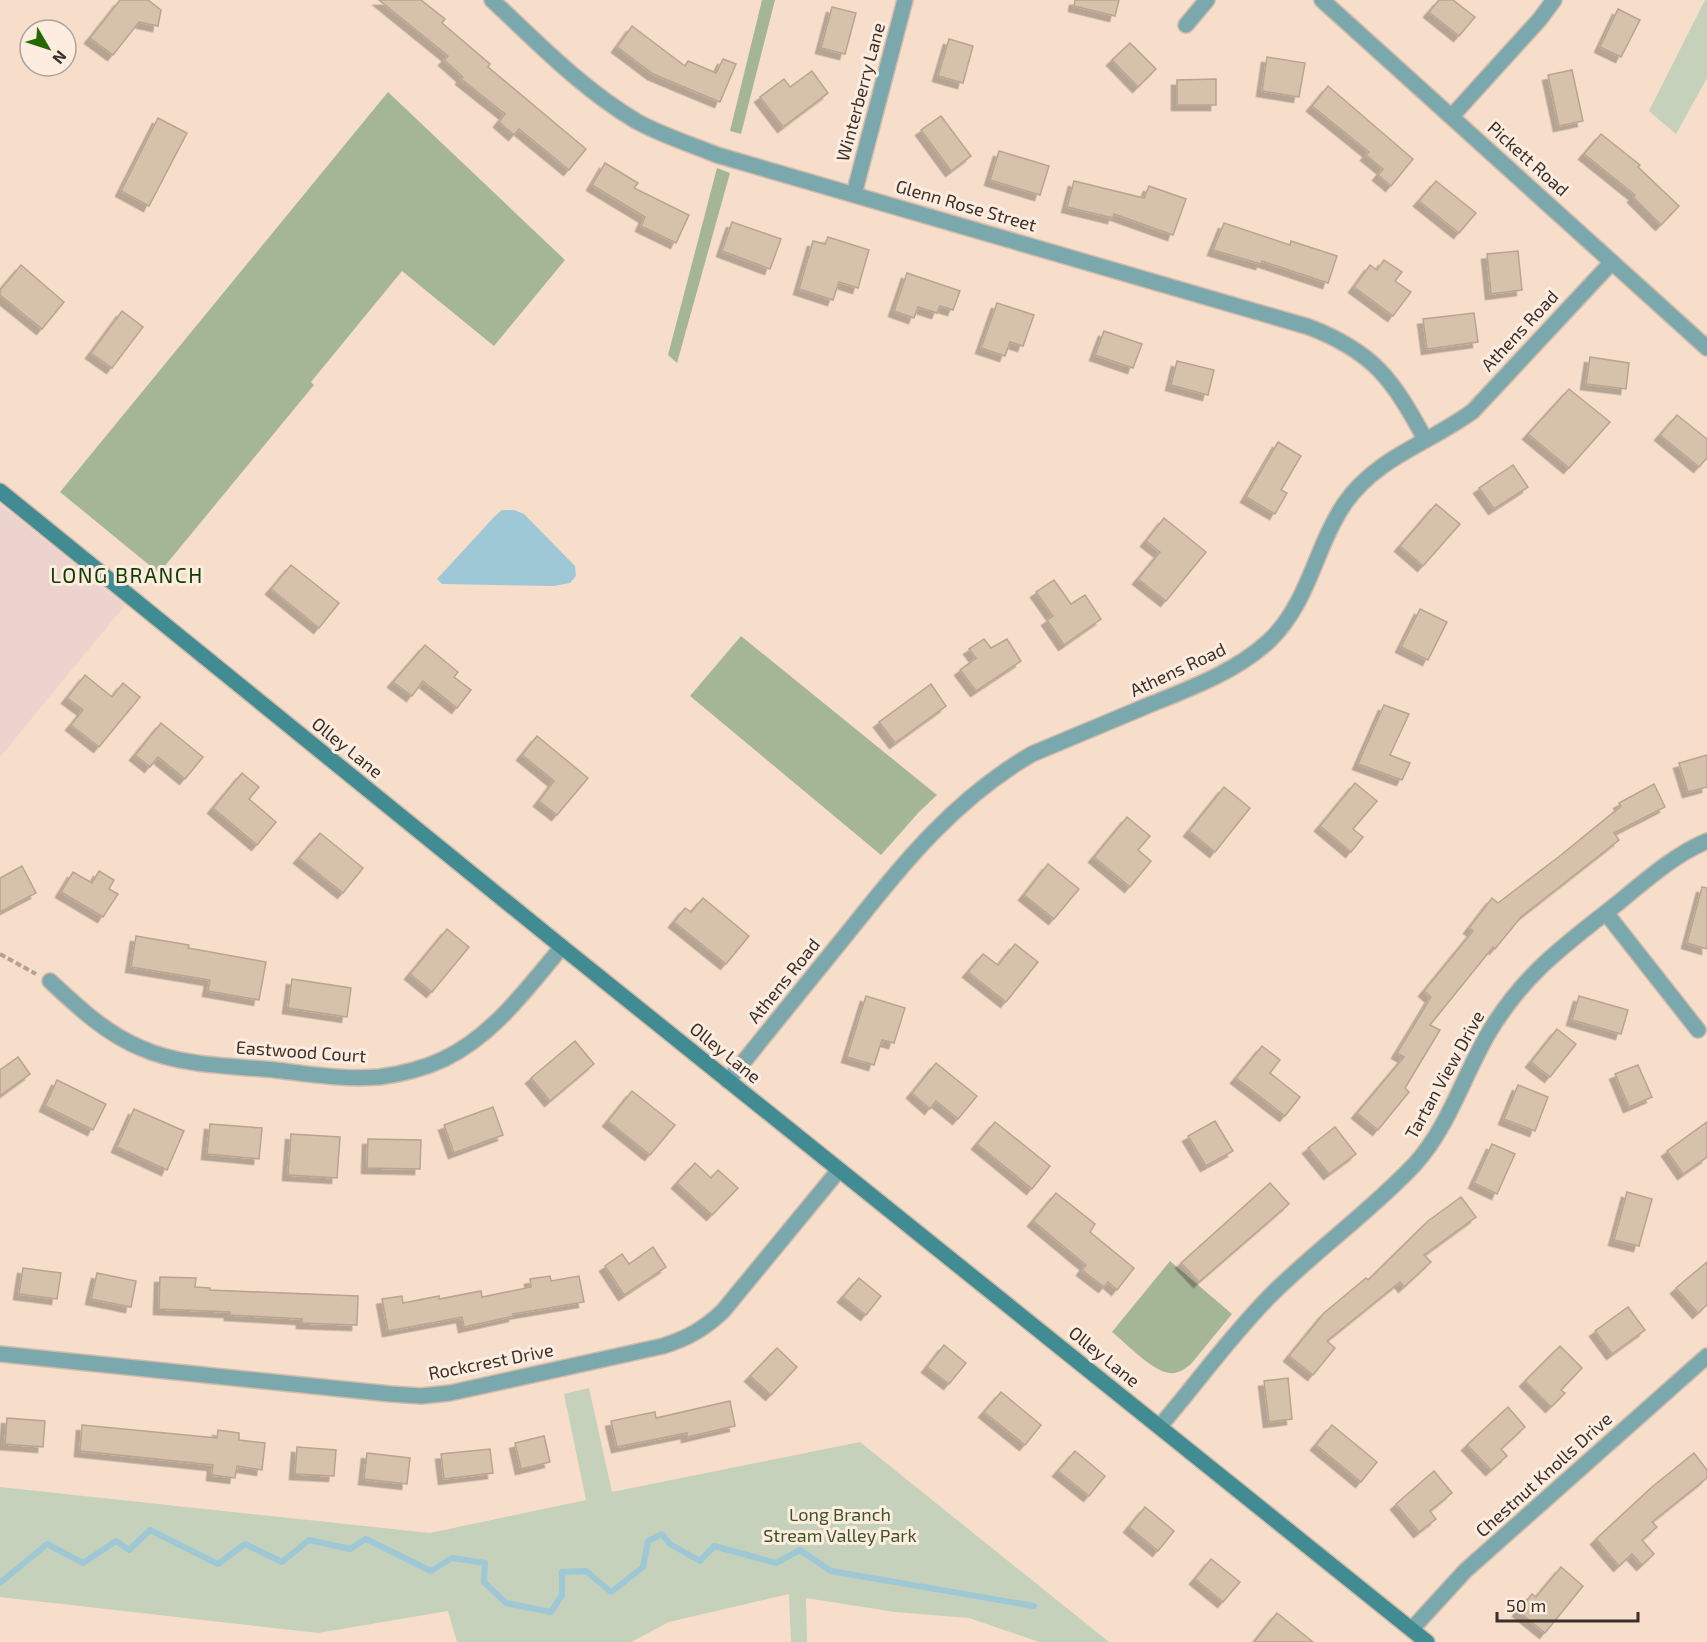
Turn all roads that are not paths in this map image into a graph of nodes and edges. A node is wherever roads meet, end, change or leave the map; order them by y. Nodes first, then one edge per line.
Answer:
1 (492, 0) edge
2 (905, 0) edge
3 (1207, 0) edge
4 (1322, 0) edge
5 (1554, 0) edge
6 (1186, 25) dead end
7 (1452, 116) junction
8 (854, 194) junction
9 (1612, 262) junction
10 (1707, 348) edge
11 (1425, 440) junction
12 (0, 491) edge
13 (1707, 841) edge
14 (1606, 913) junction
15 (562, 947) junction
16 (50, 981) road end
17 (1698, 1030) dead end
18 (728, 1080) junction
19 (839, 1170) junction
20 (0, 1354) edge
21 (1707, 1356) edge
22 (1160, 1426) junction
23 (1412, 1629) junction
24 (1427, 1642) edge

1 - 8 street, Glenn Rose Street
2 - 8 street, Winterberry Lane
3 - 6 street
4 - 7 street, Pickett Road
5 - 7 street
7 - 9 street, Pickett Road
8 - 11 street, Glenn Rose Street
9 - 10 street, Pickett Road
9 - 11 street, Athens Road
11 - 18 street, Athens Road
12 - 15 main road, Olley Lane
13 - 14 street, Tartan View Drive
14 - 17 street
14 - 22 street, Tartan View Drive
15 - 16 street, Eastwood Court
15 - 18 main road, Olley Lane
18 - 19 main road, Olley Lane
19 - 20 street, Rockcrest Drive
19 - 22 main road, Olley Lane
21 - 23 street, Chestnut Knolls Drive
22 - 23 main road, Olley Lane
23 - 24 main road, Olley Lane

